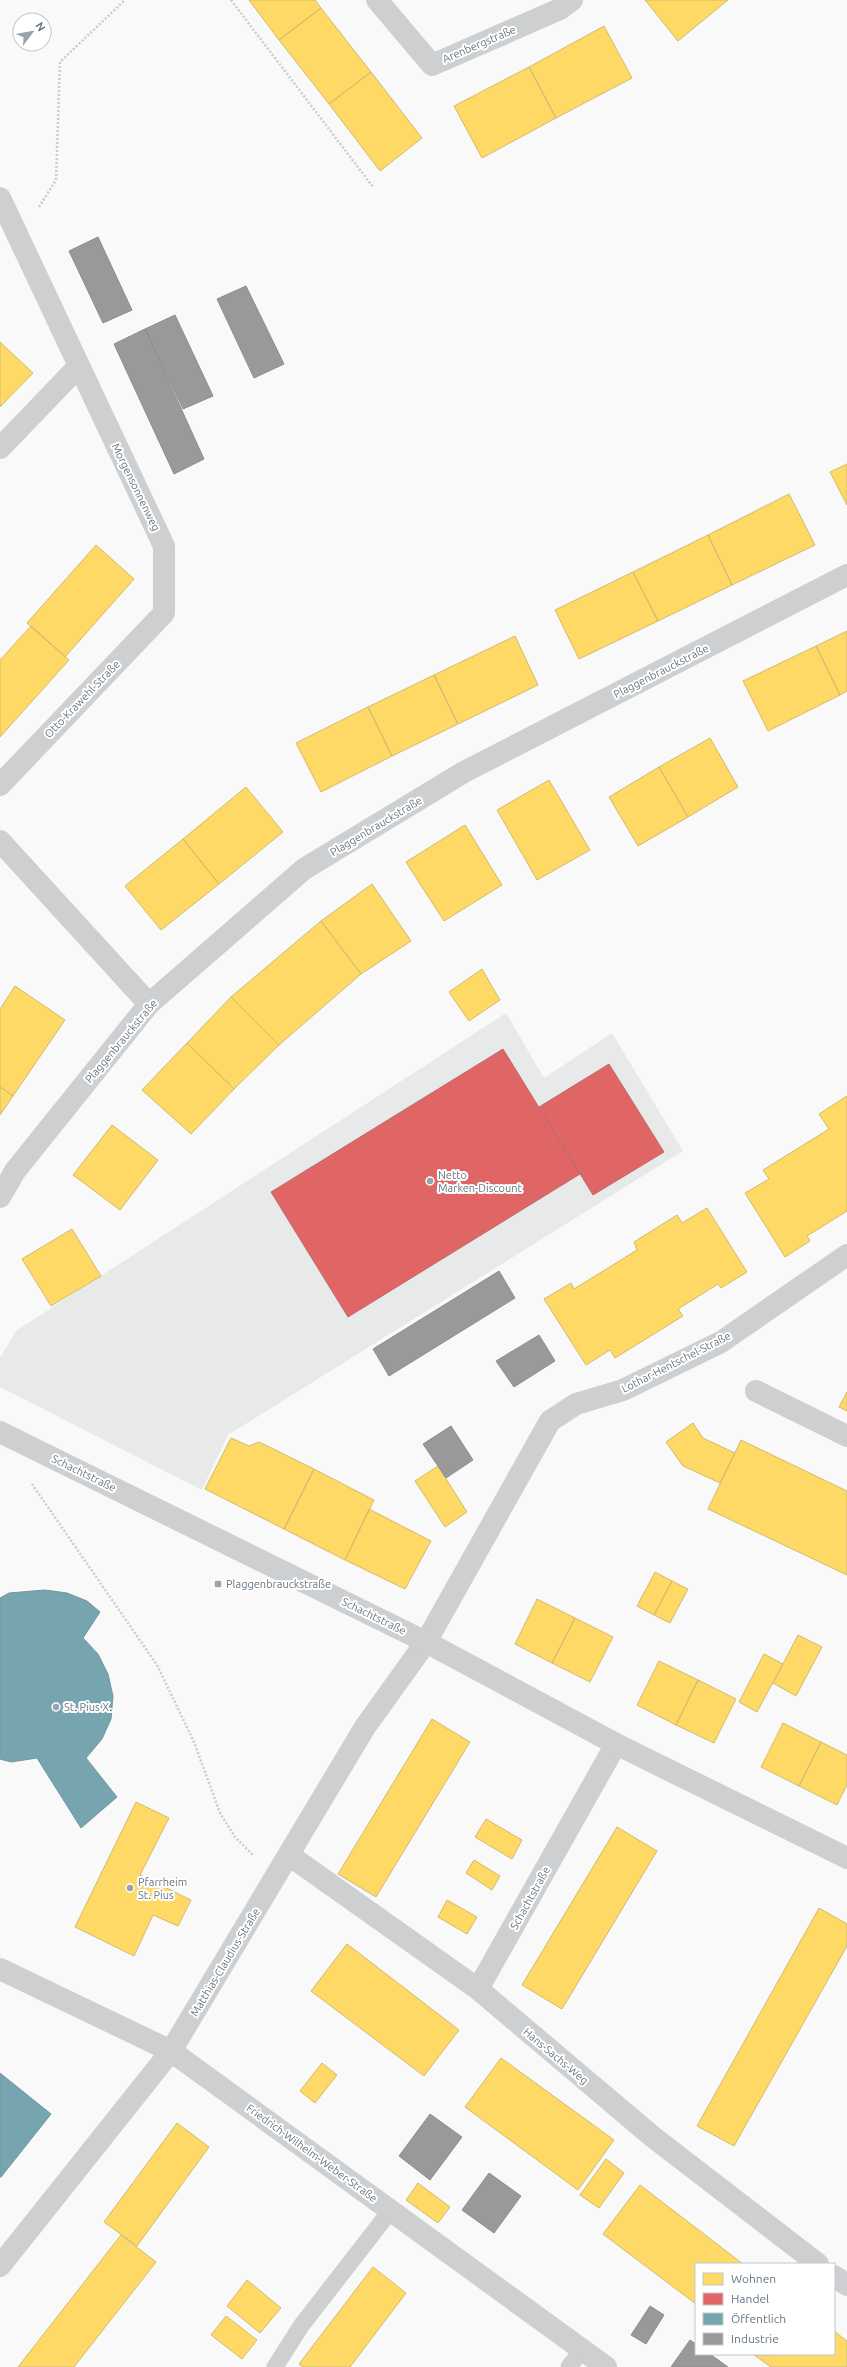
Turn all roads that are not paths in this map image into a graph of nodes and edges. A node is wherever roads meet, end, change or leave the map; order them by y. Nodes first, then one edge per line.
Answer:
1 (377, 0) edge
2 (561, 3) edge
3 (0, 198) edge
4 (78, 367) junction
5 (0, 448) edge
6 (847, 575) edge
7 (164, 613) joint
8 (0, 785) edge
9 (0, 841) edge
10 (149, 1004) junction
11 (0, 1197) edge
12 (847, 1255) edge
13 (756, 1391) dead end
14 (0, 1432) edge
15 (847, 1436) edge
16 (426, 1642) junction
17 (616, 1744) junction
18 (289, 1855) junction
19 (847, 1858) edge
20 (0, 1969) edge
21 (478, 1989) junction
22 (171, 2051) junction
23 (391, 2210) junction
24 (817, 2263) edge
25 (0, 2266) edge
26 (835, 2277) edge
27 (847, 2285) edge
28 (582, 2350) junction
29 (275, 2367) edge
30 (569, 2367) edge
31 (606, 2367) edge

1 - 2 street, Arenbergstraße
3 - 4 street, Morgensonnenweg
4 - 5 street
4 - 7 street, Morgensonnenweg
6 - 10 street, Plaggenbrauckstraße
7 - 8 street, Otto-Krawehl-Straße
9 - 10 street
10 - 11 street, Plaggenbrauckstraße
12 - 16 street, Lothar-Hentschel-Straße
13 - 15 street
14 - 16 street, Schachtstraße
16 - 17 street, Schachtstraße
16 - 18 street, Matthias-Claudius-Straße
17 - 19 street, Schachtstraße
17 - 21 street, Schachtstraße
18 - 21 street, Hans-Sachs-Weg
18 - 22 street, Matthias-Claudius-Straße
20 - 22 street, Friedrich-Wilhelm-Weber-Straße
21 - 24 street, Hans-Sachs-Weg
22 - 23 street, Friedrich-Wilhelm-Weber-Straße
22 - 25 street, Matthias-Claudius-Straße
23 - 28 street, Friedrich-Wilhelm-Weber-Straße
23 - 29 lane
26 - 27 street
28 - 30 lane
28 - 31 street, Friedrich-Wilhelm-Weber-Straße

